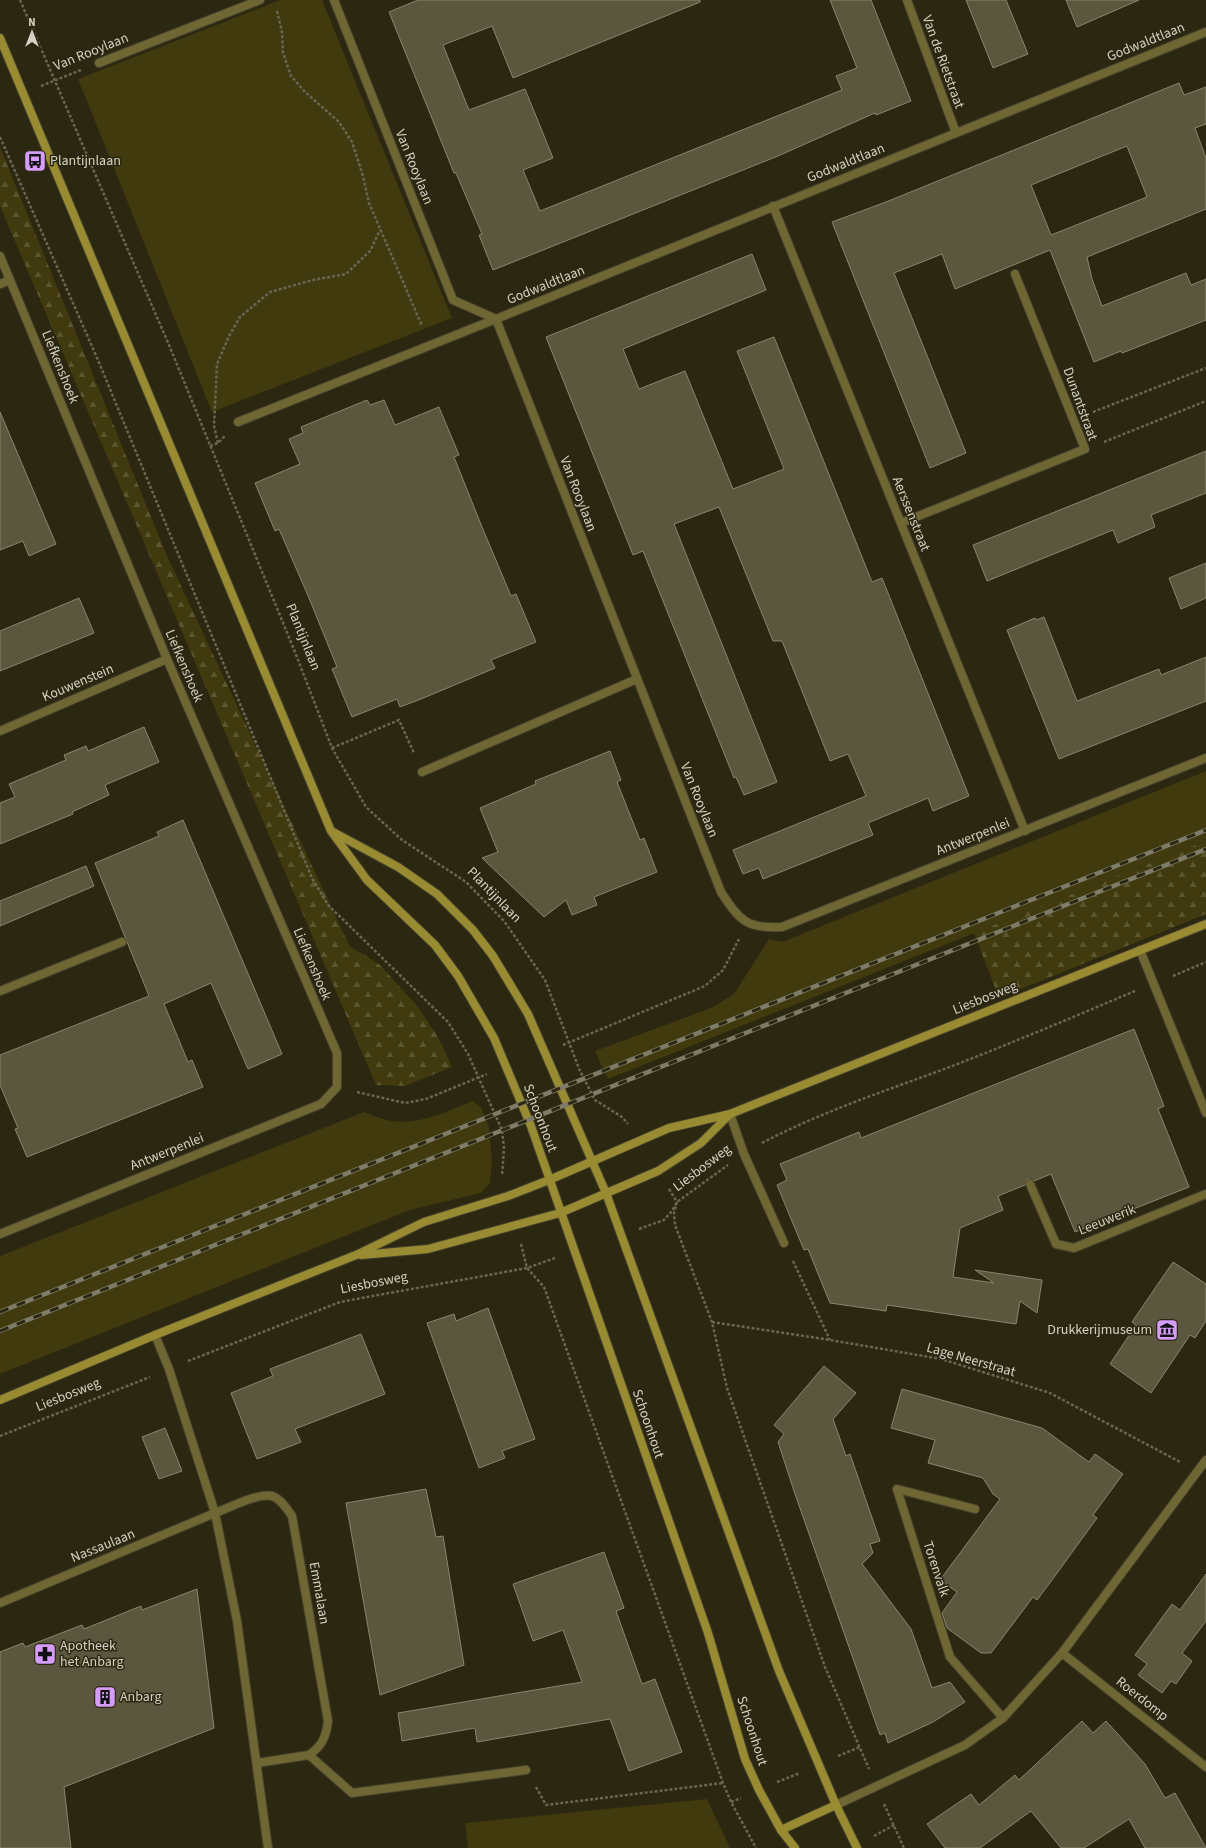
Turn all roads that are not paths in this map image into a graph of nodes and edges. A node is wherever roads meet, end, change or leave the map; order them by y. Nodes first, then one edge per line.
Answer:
1 (260, 0) edge
2 (334, 0) edge
3 (907, 0) edge
4 (1206, 32) edge
5 (0, 38) edge
6 (99, 63) road end
7 (956, 133) junction
8 (773, 206) junction
9 (0, 256) edge
10 (1015, 274) dead end
11 (10, 280) junction
12 (0, 284) edge
13 (496, 319) junction
14 (238, 422) dead end
15 (901, 523) junction
16 (167, 659) junction
17 (637, 679) junction
18 (0, 731) edge
19 (1206, 758) edge
20 (422, 772) road end
21 (331, 831) junction
22 (1025, 831) junction
23 (748, 924) joint
24 (1206, 924) edge
25 (122, 942) dead end
26 (1140, 950) junction
27 (0, 991) edge
28 (337, 1087) joint
29 (1206, 1113) edge
30 (730, 1114) junction
31 (591, 1162) junction
32 (550, 1180) junction
33 (1030, 1184) dead end
34 (606, 1193) junction
35 (1206, 1194) edge
36 (560, 1213) junction
37 (0, 1234) edge
38 (784, 1243) road end
39 (356, 1255) junction
40 (155, 1335) junction
41 (0, 1400) edge
42 (1206, 1460) edge
43 (975, 1509) dead end
44 (215, 1514) junction
45 (0, 1603) edge
46 (1062, 1653) junction
47 (1003, 1718) junction
48 (309, 1755) junction
49 (257, 1763) junction
50 (1206, 1766) edge
51 (526, 1770) road end
52 (836, 1805) junction
53 (781, 1830) junction
54 (268, 1848) edge
55 (795, 1848) edge
56 (857, 1848) edge

1 - 6 street, Van Rooylaan
2 - 13 street, Van Rooylaan
3 - 7 street, Van de Rietstraat
4 - 7 street, Godwaldtlaan
5 - 21 main road
7 - 8 street, Godwaldtlaan
8 - 13 street, Godwaldtlaan
8 - 15 street, Aerssenstraat
9 - 11 street, Liefkenshoek
10 - 15 street, Dunantstraat
11 - 12 street
11 - 16 street, Liefkenshoek
13 - 14 street
13 - 17 street, Van Rooylaan
15 - 22 street, Aerssenstraat
16 - 18 street, Kouwenstein
16 - 28 street, Liefkenshoek
17 - 20 street
17 - 23 street, Van Rooylaan
19 - 22 street, Antwerpenlei
21 - 31 main road
21 - 32 main road, Schoonhout
22 - 23 street, Antwerpenlei
24 - 26 main road, Liesbosweg
25 - 27 street
26 - 29 street
26 - 30 main road, Liesbosweg
28 - 37 street, Antwerpenlei
30 - 31 main road, Liesbosweg
30 - 34 main road, Liesbosweg
30 - 38 street, Liesbosweg
31 - 32 main road, Liesbosweg
31 - 34 main road
32 - 36 main road, Schoonhout
32 - 39 main road, Liesbosweg
33 - 35 street, Leeuwerik
34 - 36 main road, Liesbosweg
34 - 52 main road
36 - 39 main road, Liesbosweg
36 - 53 main road, Schoonhout
39 - 40 main road, Liesbosweg
40 - 41 main road, Liesbosweg
40 - 44 street
42 - 46 street
43 - 47 street, Torenvalk
44 - 45 street, Nassaulaan
44 - 48 street, Emmalaan
44 - 49 street
46 - 47 street
46 - 50 street, Roerdomp
47 - 52 street
48 - 49 street
48 - 51 street
49 - 54 street
52 - 53 main road
52 - 56 main road
53 - 55 main road, Schoonhout

